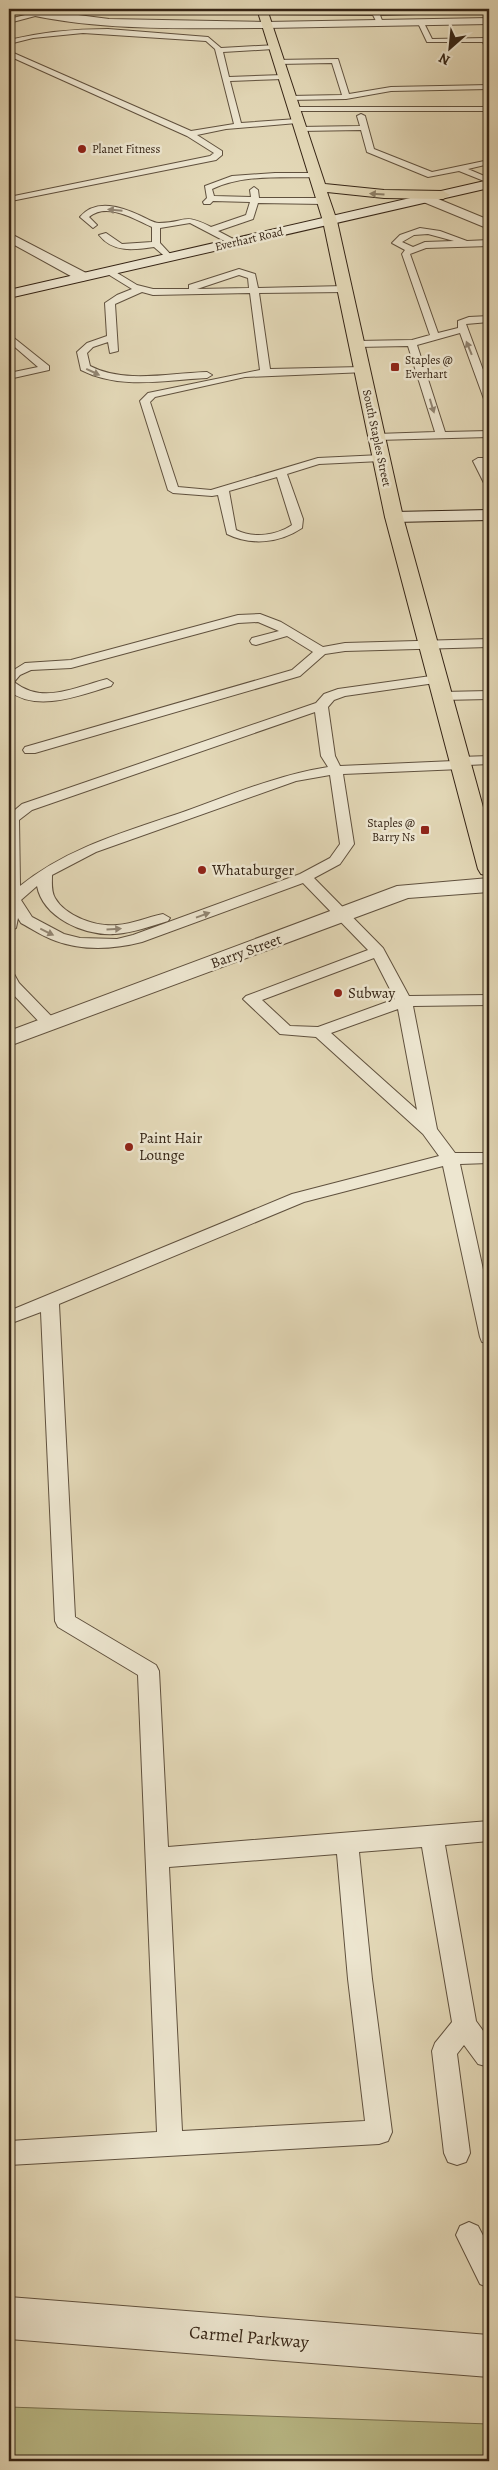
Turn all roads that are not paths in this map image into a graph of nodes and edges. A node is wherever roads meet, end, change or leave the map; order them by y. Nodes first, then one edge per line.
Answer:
1 (17, 9) edge
2 (262, 10) edge
3 (320, 10) edge
4 (441, 10) edge
5 (489, 10) edge
6 (37, 14) junction
7 (378, 18) junction
8 (9, 20) edge
9 (90, 20) junction
10 (422, 23) junction
11 (143, 24) junction
12 (266, 25) junction
13 (485, 25) edge
14 (75, 31) junction
15 (132, 34) junction
16 (9, 42) edge
17 (488, 43) edge
18 (273, 47) junction
19 (218, 50) junction
20 (9, 53) edge
21 (278, 62) junction
22 (283, 77) junction
23 (226, 79) junction
24 (489, 87) edge
25 (346, 97) junction
26 (489, 109) edge
27 (295, 114) junction
28 (361, 116) dead end
29 (238, 126) junction
30 (364, 128) junction
31 (190, 134) junction
32 (489, 162) edge
33 (461, 169) junction
34 (253, 177) junction
35 (317, 181) junction
36 (489, 183) edge
37 (443, 194) junction
38 (426, 198) junction
39 (14, 199) dead end
40 (255, 200) junction
41 (323, 200) junction
42 (330, 221) junction
43 (93, 225) dead end
44 (489, 225) edge
45 (156, 226) junction
46 (208, 226) junction
47 (103, 235) dead end
48 (9, 237) edge
49 (234, 243) junction
50 (489, 243) edge
51 (156, 244) junction
52 (468, 244) junction
53 (411, 249) junction
54 (169, 258) junction
55 (109, 271) junction
56 (84, 277) junction
57 (142, 289) junction
58 (345, 289) junction
59 (174, 292) junction
60 (255, 292) junction
61 (9, 294) edge
62 (489, 319) edge
63 (462, 330) junction
64 (113, 337) junction
65 (435, 337) junction
66 (9, 338) edge
67 (412, 343) junction
68 (356, 344) junction
69 (113, 351) dead end
70 (362, 370) junction
71 (266, 372) junction
72 (232, 375) junction
73 (9, 376) edge
74 (137, 378) junction
75 (159, 394) junction
76 (489, 399) edge
77 (489, 434) edge
78 (441, 435) junction
79 (377, 437) junction
80 (381, 458) junction
81 (489, 461) edge
82 (281, 472) junction
83 (489, 483) edge
84 (222, 490) junction
85 (489, 515) edge
86 (394, 518) junction
87 (289, 632) junction
88 (256, 641) dead end
89 (489, 643) edge
90 (429, 644) junction
91 (321, 650) junction
92 (9, 680) edge
93 (107, 683) dead end
94 (9, 685) edge
95 (440, 688) junction
96 (489, 694) edge
97 (321, 706) junction
98 (30, 750) dead end
99 (489, 760) edge
100 (461, 763) junction
101 (336, 770) junction
102 (486, 844) edge
103 (489, 869) edge
104 (45, 873) junction
105 (302, 879) junction
106 (489, 885) edge
107 (13, 899) junction
108 (344, 914) junction
109 (9, 928) edge
110 (378, 951) junction
111 (9, 977) edge
112 (489, 1000) edge
113 (404, 1001) junction
114 (50, 1024) junction
115 (320, 1032) junction
116 (9, 1040) edge
117 (428, 1130) junction
118 (489, 1158) edge
119 (450, 1159) junction
120 (50, 1301) junction
121 (9, 1318) edge
122 (489, 1337) edge
123 (489, 1831) edge
124 (432, 1836) junction
125 (347, 1843) junction
126 (155, 1858) junction
127 (465, 2025) junction
128 (487, 2056) dead end
129 (170, 2144) junction
130 (9, 2153) edge
131 (457, 2153) dead end
132 (469, 2235) dead end
133 (489, 2275) edge
134 (9, 2318) edge
135 (489, 2356) edge

1 - 6 street
2 - 3 lane
2 - 12 main road, South Staples Street
3 - 7 lane
4 - 5 lane
4 - 7 lane
6 - 8 lane
6 - 9 street
7 - 10 street
7 - 12 street
9 - 11 street
9 - 14 lane
10 - 13 street
10 - 17 lane
11 - 12 street
11 - 15 lane
12 - 18 main road, South Staples Street
13 - 17 lane
14 - 15 lane
14 - 16 lane
15 - 19 lane
18 - 19 lane
18 - 21 main road, South Staples Street
19 - 23 lane
20 - 31 lane
21 - 22 main road, South Staples Street
21 - 25 lane
22 - 23 lane
22 - 27 main road, South Staples Street
23 - 29 lane
24 - 25 lane
25 - 27 lane
26 - 27 lane
27 - 29 lane
27 - 30 lane
27 - 35 main road, South Staples Street
28 - 30 lane
29 - 31 lane
30 - 33 lane
31 - 39 lane
32 - 33 lane
33 - 36 lane
34 - 35 lane
34 - 40 lane
34 - 40 lane
37 -> 35 main road
35 - 41 main road, South Staples Street
36 - 37 street, Everhart Road
37 - 38 street, Everhart Road
38 - 42 street, Everhart Road
38 - 44 street
40 - 41 lane
40 - 46 lane
41 - 42 main road, South Staples Street
42 - 49 street, Everhart Road
42 - 58 main road, South Staples Street
45 -> 43 lane
45 - 46 lane
45 - 51 lane
46 - 49 lane
47 - 51 lane
48 - 56 street
49 - 54 street, Everhart Road
50 - 52 lane
51 - 54 lane
52 - 53 lane
52 - 53 lane
53 - 65 lane
54 - 55 street, Everhart Road
55 - 56 street, Everhart Road
55 - 57 lane
56 - 61 street, Everhart Road
57 - 59 lane
57 - 64 lane
58 - 60 lane
58 - 68 main road, South Staples Street
59 - 60 lane
59 - 60 lane
60 - 71 lane
62 - 63 lane
63 - 65 lane
76 -> 63 lane
64 - 69 lane
64 -> 74 lane
65 - 67 lane
66 - 73 lane
67 - 68 lane
67 -> 78 lane
68 - 70 main road, South Staples Street
70 - 71 lane
70 - 79 main road, South Staples Street
71 - 72 lane
72 - 74 lane
72 - 75 lane
74 - 75 lane
75 - 84 lane
77 - 78 lane
78 - 79 lane
79 - 80 main road, South Staples Street
80 - 82 lane
80 - 86 main road, South Staples Street
81 - 83 lane
82 - 84 lane
82 - 84 lane
85 - 86 street
86 - 90 main road, South Staples Street
87 - 88 lane
87 - 91 lane
87 - 92 lane
89 - 90 lane
90 - 91 lane
90 - 95 main road, South Staples Street
91 - 98 lane
93 - 94 lane
95 - 96 lane
95 - 97 lane
95 - 100 main road, South Staples Street
97 - 101 lane
97 - 107 lane
99 - 100 lane
100 - 101 lane
100 - 102 main road, South Staples Street
101 - 104 lane
101 - 105 lane
102 - 103 main road, South Staples Street
104 -> 105 lane
104 - 107 lane
107 -> 105 lane
105 - 108 lane
106 - 108 street, Barry Street
107 - 109 lane
108 - 110 lane
108 - 114 street, Barry Street
110 - 113 lane
110 - 115 lane
111 - 114 lane
112 - 113 lane
113 - 115 lane
113 - 117 lane
114 - 116 street, Barry Street
115 - 117 lane
117 - 119 lane
118 - 119 lane
119 - 120 lane
119 - 122 lane
120 - 121 lane
120 - 126 lane
123 - 124 lane
124 - 125 lane
124 - 127 lane
125 - 126 lane
125 - 129 lane
126 - 129 lane
127 - 128 lane
127 - 131 lane
129 - 130 lane
132 - 133 lane
134 - 135 street, Carmel Parkway

